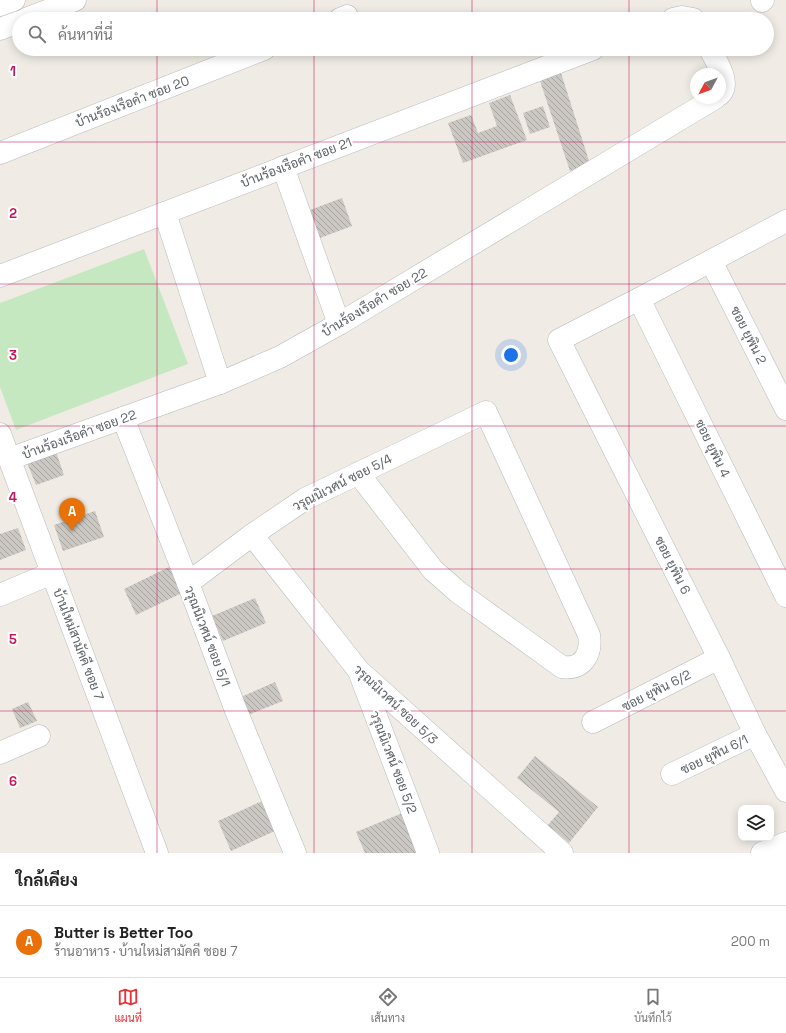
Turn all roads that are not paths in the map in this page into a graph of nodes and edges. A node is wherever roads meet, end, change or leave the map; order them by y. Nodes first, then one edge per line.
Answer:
1 (14, 0) edge
2 (75, 0) edge
3 (0, 5) edge
4 (44, 12) edge
5 (12, 25) edge
6 (0, 29) edge
7 (246, 56) edge
8 (575, 56) edge
9 (713, 56) edge
10 (718, 68) edge
11 (705, 104) edge
12 (0, 153) edge
13 (283, 167) junction
14 (165, 213) junction
15 (785, 223) edge
16 (711, 261) junction
17 (0, 276) edge
18 (639, 299) junction
19 (339, 324) junction
20 (220, 383) junction
21 (786, 409) edge
22 (123, 418) junction
23 (0, 434) edge
24 (9, 459) junction
25 (358, 473) junction
26 (252, 535) junction
27 (52, 573) junction
28 (188, 583) junction
29 (0, 595) edge
30 (786, 596) edge
31 (719, 658) junction
32 (359, 672) junction
33 (593, 722) dead end
34 (755, 734) junction
35 (39, 736) dead end
36 (0, 753) edge
37 (672, 774) dead end
38 (786, 791) edge
39 (786, 843) edge
40 (157, 853) edge
41 (295, 853) edge
42 (428, 853) edge
43 (562, 853) edge
44 (762, 853) edge

1 - 3 street
2 - 4 street
5 - 6 street
7 - 12 street, บ้านร้องเรือคำ ซอย 20
8 - 13 street, บ้านร้องเรือคำ ซอย 21
9 - 10 street
11 - 19 street, บ้านร้องเรือคำ ซอย 22
13 - 14 street, บ้านร้องเรือคำ ซอย 21
13 - 19 street
14 - 17 street, บ้านร้องเรือคำ ซอย 21
14 - 20 street
15 - 16 street
16 - 18 street
16 - 21 street, ซอย ยุพิน 2
18 - 30 street, ซอย ยุพิน 4
18 - 31 street, ซอย ยุพิน 6
19 - 20 street, บ้านร้องเรือคำ ซอย 22
20 - 22 street, บ้านร้องเรือคำ ซอย 22
22 - 24 street, บ้านร้องเรือคำ ซอย 22
22 - 28 street, วรุณนิเวศน์ ซอย 5/1
23 - 24 street, บ้านใหม่สามัคคี ซอย 7
24 - 27 street, บ้านใหม่สามัคคี ซอย 7
25 - 25 street, วรุณนิเวศน์ ซอย 5/4
25 - 26 street, วรุณนิเวศน์ ซอย 5/4
26 - 28 street, วรุณนิเวศน์ ซอย 5/4
26 - 32 street, วรุณนิเวศน์ ซอย 5/3
27 - 29 street
27 - 40 street, บ้านใหม่สามัคคี ซอย 7
28 - 41 street, วรุณนิเวศน์ ซอย 5/1
31 - 33 street, ซอย ยุพิน 6/2
31 - 34 street, ซอย ยุพิน 6
32 - 42 street, วรุณนิเวศน์ ซอย 5/2
32 - 43 street, วรุณนิเวศน์ ซอย 5/3
34 - 37 street, ซอย ยุพิน 6/1
34 - 38 street, ซอย ยุพิน 6
35 - 36 street
39 - 44 street

